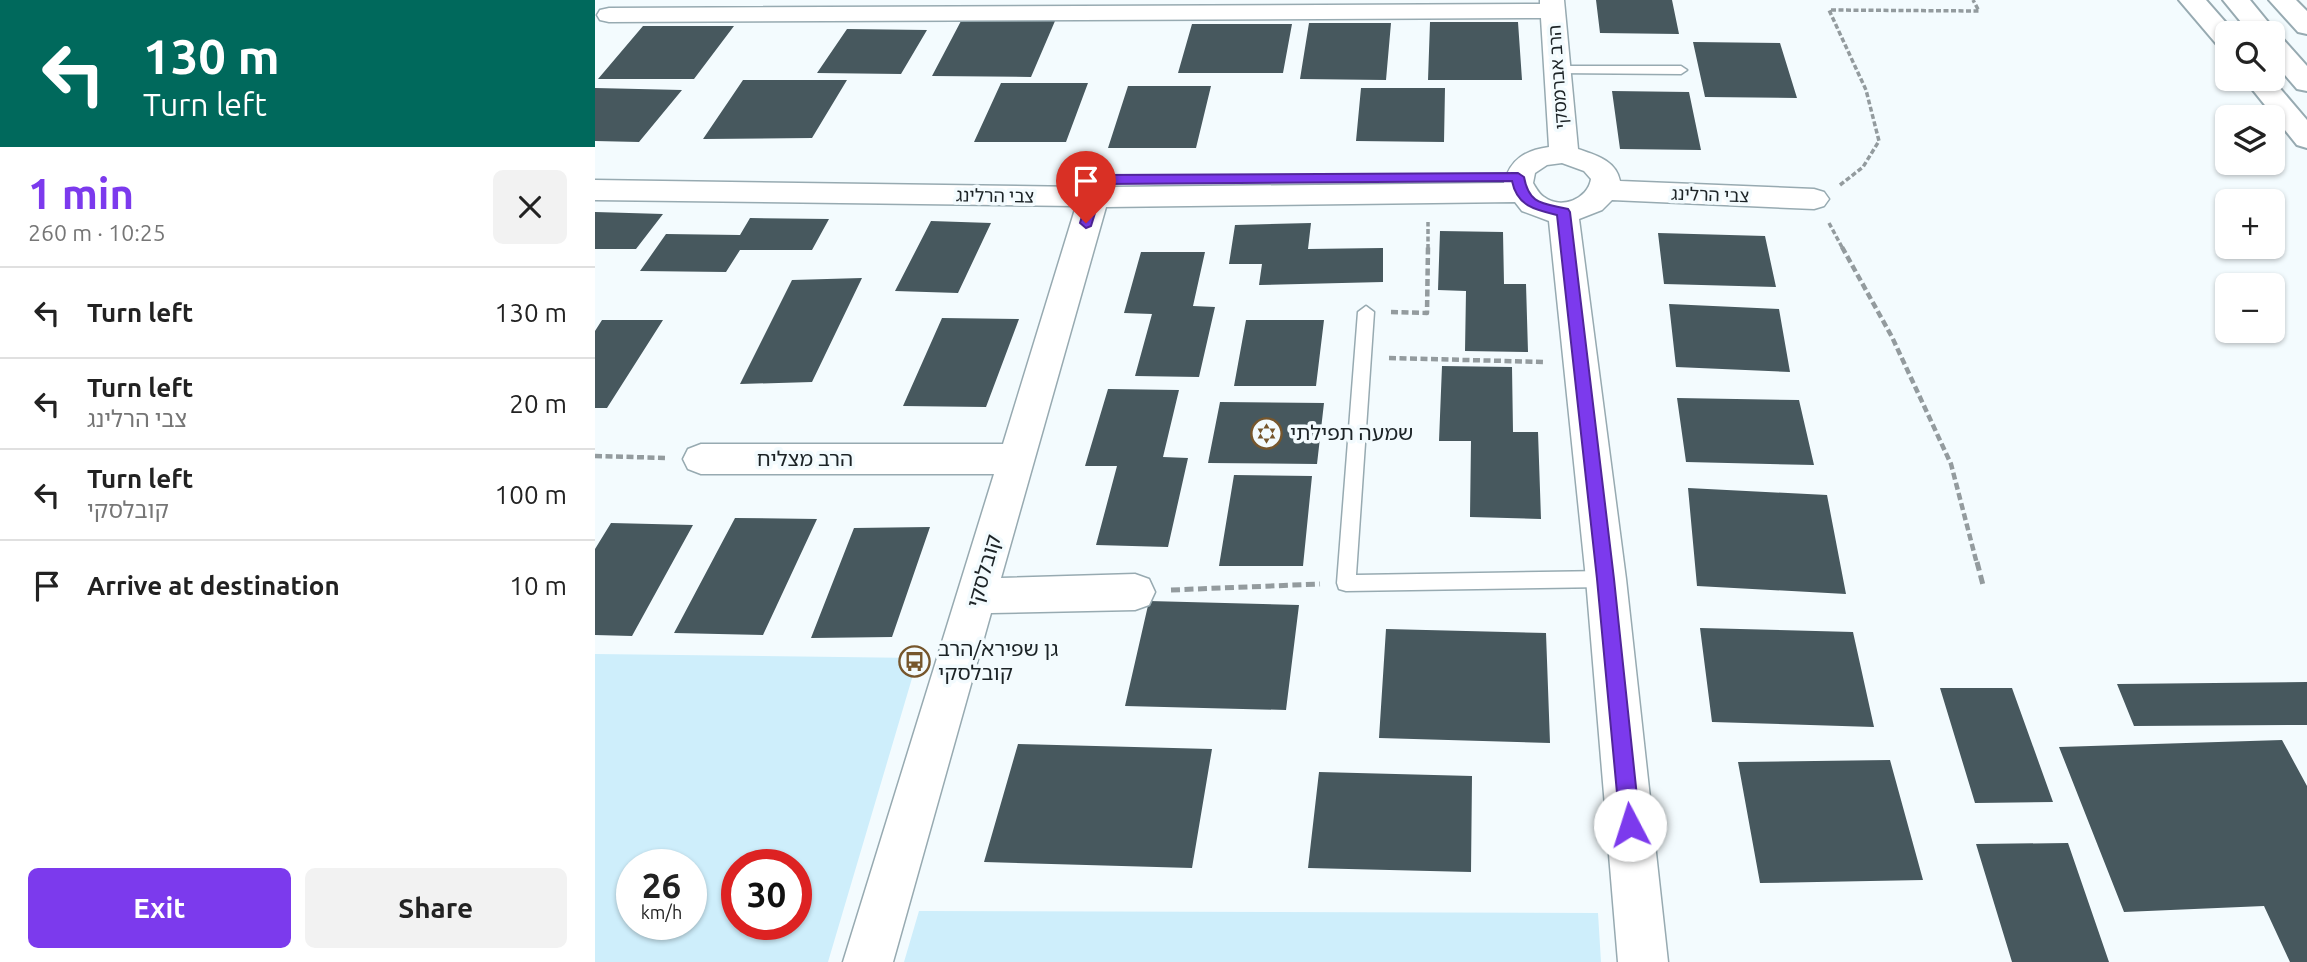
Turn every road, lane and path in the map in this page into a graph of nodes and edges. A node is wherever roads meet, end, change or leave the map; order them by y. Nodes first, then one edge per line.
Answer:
1 (1973, 0) edge
2 (2192, 0) edge
3 (2236, 0) edge
4 (2282, 0) edge
5 (1553, 5) edge
6 (609, 15) edge
7 (2254, 21) edge
8 (2215, 26) edge
9 (2307, 26) edge
10 (2285, 58) edge
11 (1557, 70) junction
12 (1681, 70) dead end
13 (2307, 83) edge
14 (2268, 91) edge
15 (2307, 139) edge
16 (1564, 155) junction
17 (595, 173) edge
18 (1519, 184) junction
19 (1096, 188) junction
20 (595, 190) edge
21 (1605, 190) junction
22 (1429, 193) junction
23 (1815, 199) junction
24 (1563, 212) junction
25 (1366, 312) joint
26 (1363, 358) junction
27 (1581, 363) junction
28 (595, 456) edge
29 (701, 459) joint
30 (1016, 459) junction
31 (1606, 579) junction
32 (1346, 583) junction
33 (1983, 585) dead end
34 (1135, 592) joint
35 (977, 596) junction
36 (868, 962) edge
37 (1643, 962) edge

1 - 23 path
2 - 8 main road
3 - 7 main road
4 - 9 main road
5 - 6 street
5 - 11 street, הרב אברמסקי
10 - 13 main road
11 - 12 lane
11 - 16 street, הרב אברמסקי
14 - 15 main road
16 - 18 street
16 - 21 street
17 - 19 street, צבי הרלינג
18 - 19 street, צבי הרלינג
18 - 22 street, צבי הרלינג
18 - 24 street
19 - 20 street, צבי הרלינג
19 - 22 street, צבי הרלינג
19 - 30 street, קובלסקי
21 - 23 street, צבי הרלינג
21 - 24 street
22 - 25 path
23 - 33 path
24 - 27 street
25 - 26 lane
26 - 27 path
26 - 32 lane
27 - 31 street
28 - 29 path
29 - 30 street, הרב מצליח
30 - 35 street, קובלסקי
31 - 32 lane
31 - 37 street
32 - 34 path
34 - 35 street
35 - 36 street, קובלסקי

